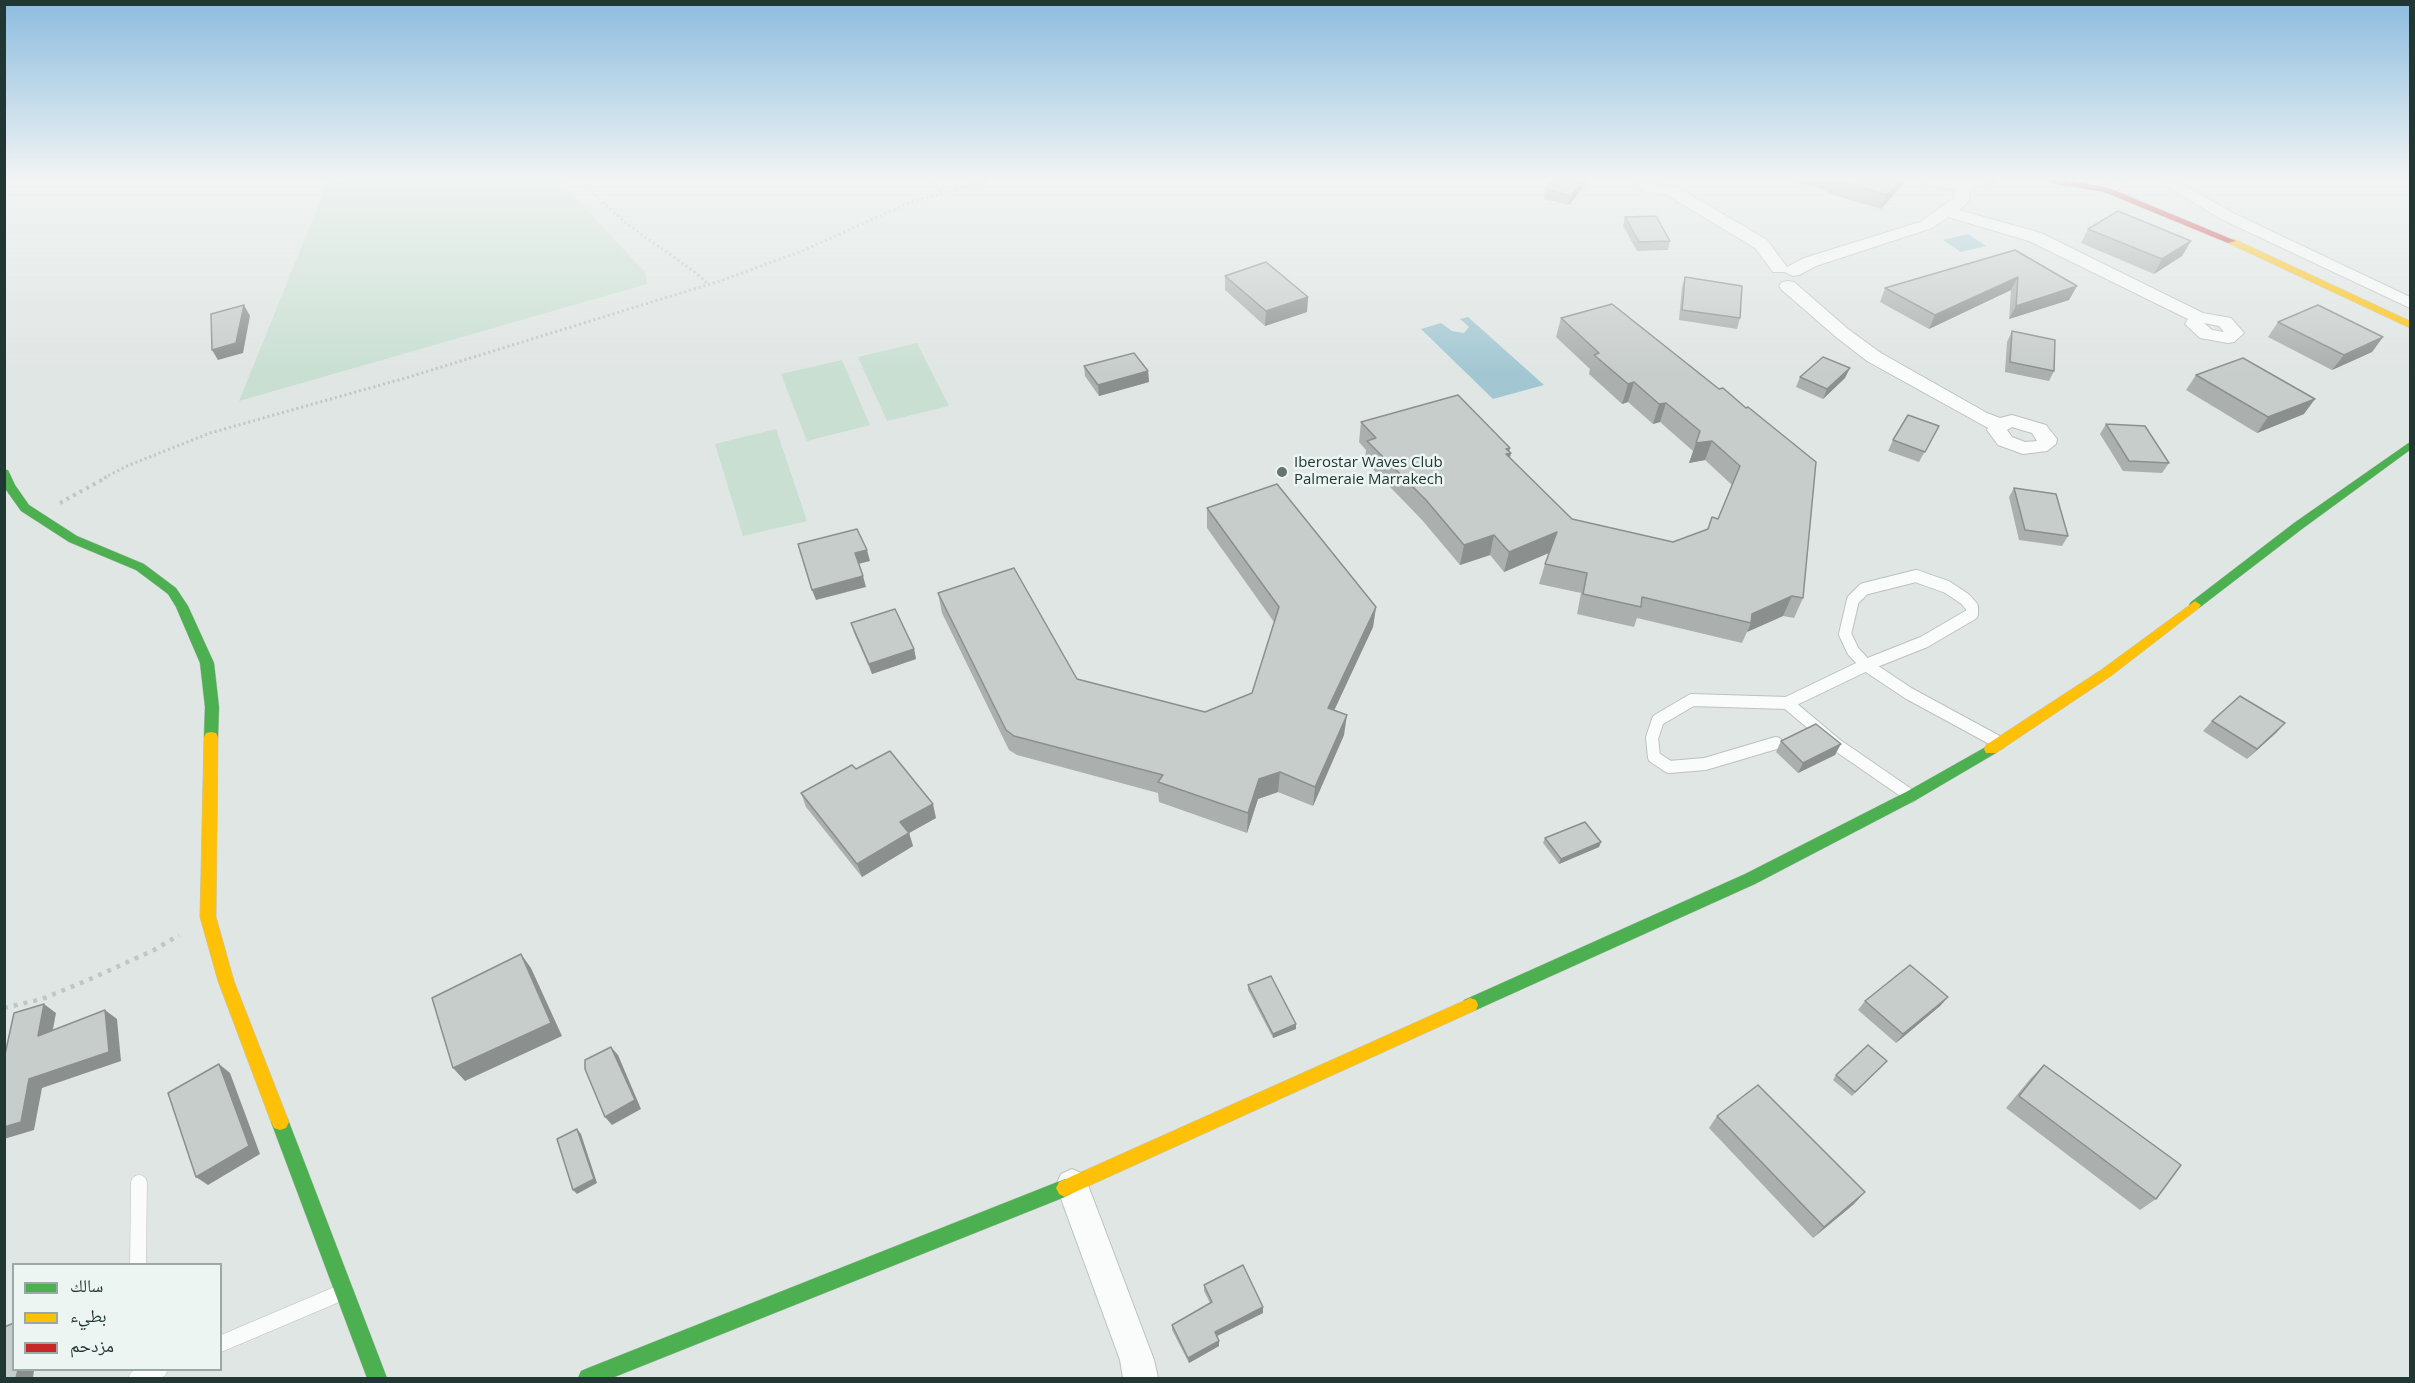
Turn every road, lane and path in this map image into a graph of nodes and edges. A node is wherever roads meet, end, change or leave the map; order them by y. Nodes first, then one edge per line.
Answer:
1 (656, 245) edge
2 (816, 245) edge
3 (1761, 245) edge
4 (1865, 245) edge
5 (2050, 245) edge
6 (2240, 245) edge
7 (2287, 245) edge
8 (1787, 275) junction
9 (709, 285) junction
10 (2410, 303) edge
11 (2200, 318) dead end
12 (2410, 325) edge
13 (1999, 425) dead end
14 (2410, 445) edge
15 (4, 473) edge
16 (37, 516) junction
17 (1866, 665) junction
18 (1787, 703) junction
19 (1776, 743) dead end
20 (2001, 743) junction
21 (1911, 796) junction
22 (208, 917) junction
23 (4, 1008) edge
24 (139, 1184) dead end
25 (1072, 1185) junction
26 (138, 1263) edge
27 (345, 1292) junction
28 (222, 1343) edge
29 (156, 1371) edge
30 (137, 1378) edge
31 (378, 1378) edge
32 (588, 1378) edge
33 (1141, 1378) edge

1 - 9 path
2 - 9 path
3 - 8 street
4 - 8 street
5 - 11 street
6 - 12 street
7 - 10 street
8 - 13 street
9 - 16 path
14 - 20 street
15 - 16 street
16 - 22 street
17 - 17 lane
17 - 18 lane
17 - 20 lane
18 - 19 lane
18 - 21 lane
20 - 21 street
21 - 25 street
22 - 23 path
22 - 27 street
24 - 26 lane
25 - 32 street
25 - 33 street
27 - 28 lane
27 - 31 street
29 - 30 lane

